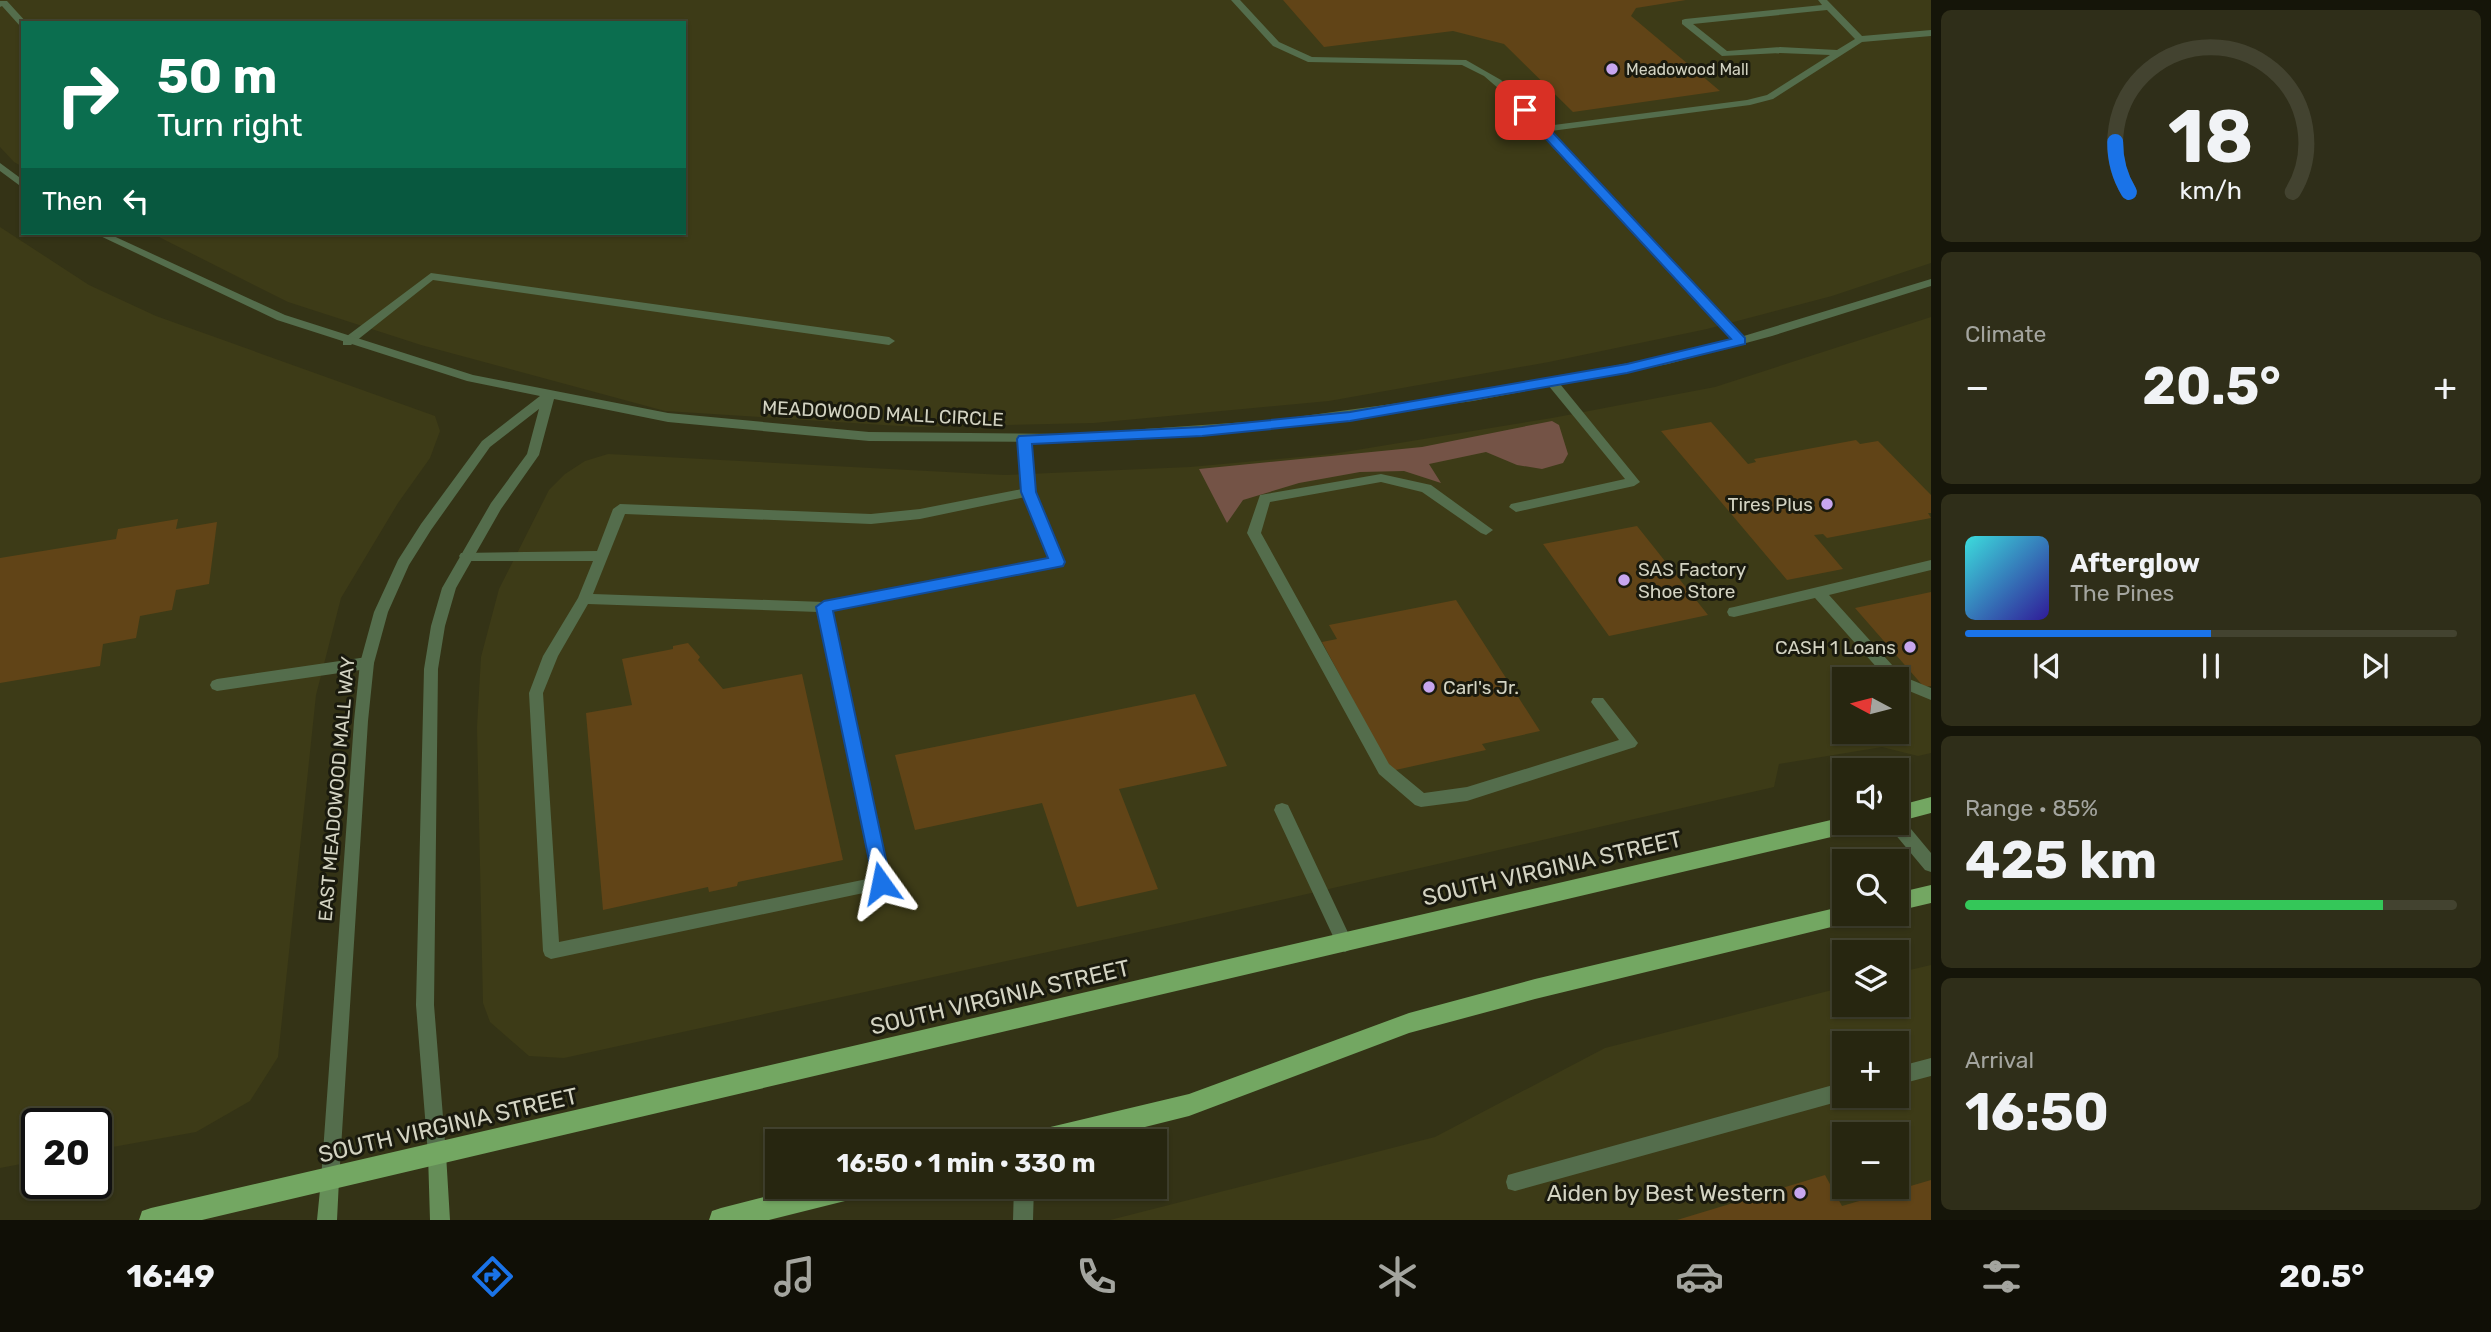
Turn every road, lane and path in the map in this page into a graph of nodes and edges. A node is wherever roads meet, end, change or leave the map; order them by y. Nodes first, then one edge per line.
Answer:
1 (1235, 0) edge
2 (1825, 3) edge
3 (0, 4) edge
4 (21, 22) edge
5 (1931, 33) edge
6 (1860, 39) junction
7 (1837, 53) junction
8 (1544, 129) junction
9 (0, 166) edge
10 (21, 182) edge
11 (103, 235) edge
12 (1931, 282) edge
13 (889, 341) dead end
14 (1740, 341) junction
15 (347, 342) junction
16 (1552, 382) junction
17 (549, 395) junction
18 (1024, 439) junction
19 (1029, 492) junction
20 (1516, 507) dead end
21 (1486, 530) dead end
22 (466, 556) junction
23 (602, 556) junction
24 (1931, 565) edge
25 (1818, 592) junction
26 (584, 599) junction
27 (824, 607) junction
28 (1734, 612) dead end
29 (367, 663) junction
30 (1884, 667) edge
31 (217, 685) dead end
32 (1909, 685) edge
33 (1931, 694) edge
34 (1598, 702) dead end
35 (1931, 806) edge
36 (1282, 810) dead end
37 (1909, 811) edge
38 (1832, 829) edge
39 (1906, 835) edge
40 (1931, 865) edge
41 (1931, 894) edge
42 (1909, 899) edge
43 (1832, 918) edge
44 (1345, 944) junction
45 (1931, 1067) edge
46 (1909, 1073) edge
47 (1832, 1094) edge
48 (1091, 1129) edge
49 (437, 1154) junction
50 (330, 1181) junction
51 (1515, 1182) dead end
52 (805, 1199) edge
53 (1024, 1199) edge
54 (151, 1220) edge
55 (327, 1220) edge
56 (440, 1220) edge
57 (721, 1220) edge
58 (1023, 1220) edge

1 - 8 street
2 - 6 street
2 - 7 street
3 - 4 street
5 - 6 street
6 - 7 street
7 - 8 street
8 - 14 street
9 - 10 street
11 - 15 street, MEADOWOOD MALL CIRCLE
12 - 14 street, MEADOWOOD MALL CIRCLE
13 - 15 street
14 - 16 street, MEADOWOOD MALL CIRCLE
15 - 17 street, MEADOWOOD MALL CIRCLE
16 - 18 street, MEADOWOOD MALL CIRCLE
16 - 20 street
17 - 18 street, MEADOWOOD MALL CIRCLE
17 - 22 street
17 - 29 street, EAST MEADOWOOD MALL WAY
18 - 19 street
19 - 23 street
19 - 27 street
21 - 34 street
22 - 23 street
22 - 49 street
23 - 26 street
24 - 25 street
25 - 28 street
25 - 30 street
26 - 27 street
26 - 27 street
29 - 31 street
29 - 50 street, EAST MEADOWOOD MALL WAY
32 - 33 street
35 - 37 main road
36 - 44 street
38 - 44 main road, SOUTH VIRGINIA STREET
39 - 40 street
41 - 42 main road
43 - 48 main road
44 - 49 main road, SOUTH VIRGINIA STREET
45 - 46 street
47 - 51 street
49 - 50 main road, SOUTH VIRGINIA STREET
49 - 56 main road
50 - 54 main road, SOUTH VIRGINIA STREET
50 - 55 main road, EAST MEADOWOOD MALL WAY
52 - 57 main road
53 - 58 street

